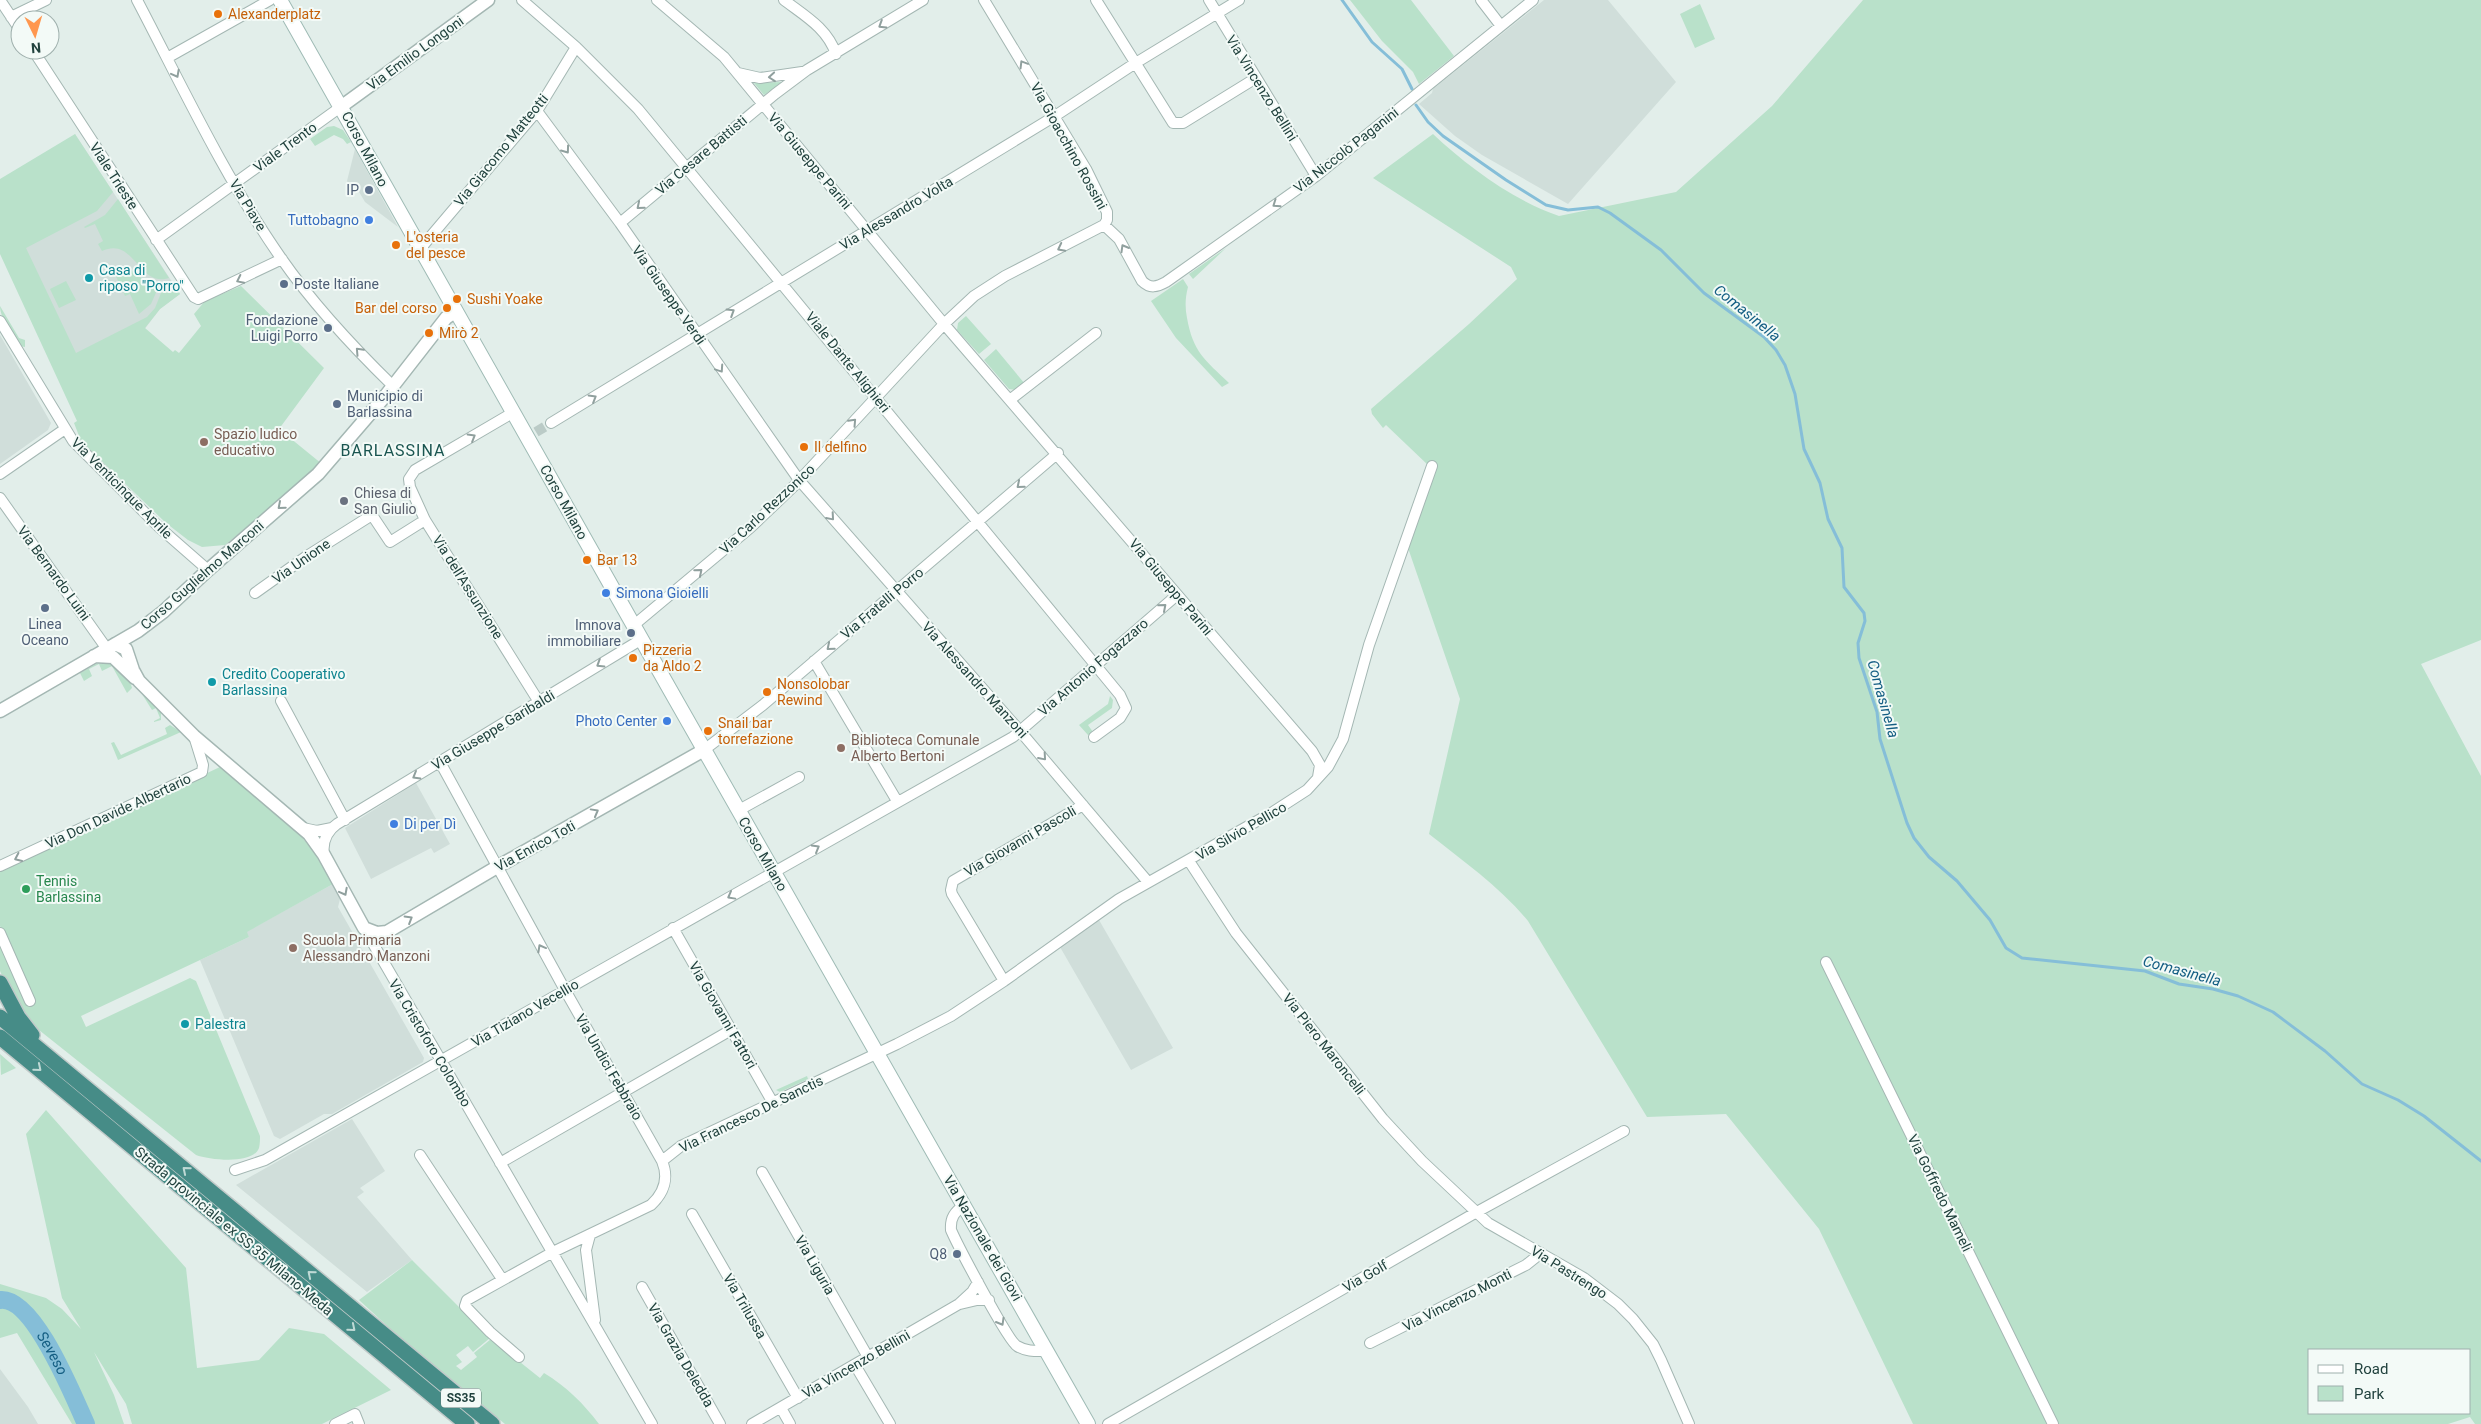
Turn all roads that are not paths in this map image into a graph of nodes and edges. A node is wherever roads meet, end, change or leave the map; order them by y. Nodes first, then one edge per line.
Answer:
1 (0, 0) edge
2 (46, 0) edge
3 (137, 0) edge
4 (270, 0) edge
5 (280, 0) edge
6 (488, 0) edge
7 (522, 0) edge
8 (657, 0) edge
9 (784, 0) edge
10 (924, 0) edge
11 (984, 0) edge
12 (1096, 0) edge
13 (1208, 0) edge
14 (1239, 0) edge
15 (1481, 0) edge
16 (1533, 0) edge
17 (25, 10) edge
18 (1217, 13) junction
19 (10, 15) edge
20 (1501, 26) junction
21 (576, 47) junction
22 (836, 54) junction
23 (167, 58) junction
24 (39, 60) edge
25 (1134, 64) junction
26 (807, 70) junction
27 (737, 72) junction
28 (1256, 78) junction
29 (762, 103) junction
30 (342, 106) junction
31 (537, 111) junction
32 (1055, 116) junction
33 (687, 167) junction
34 (1316, 176) junction
35 (235, 183) junction
36 (620, 223) junction
37 (1104, 225) junction
38 (868, 230) junction
39 (156, 240) junction
40 (420, 249) junction
41 (282, 259) junction
42 (781, 281) junction
43 (1151, 287) joint
44 (456, 311) junction
45 (0, 321) edge
46 (944, 324) junction
47 (1096, 333) dead end
48 (696, 334) junction
49 (390, 391) junction
50 (877, 397) junction
51 (1011, 400) junction
52 (514, 412) junction
53 (551, 423) tunnel mouth
54 (65, 429) junction
55 (1058, 454) junction
56 (1432, 466) dead end
57 (0, 474) edge
58 (799, 480) junction
59 (0, 498) edge
60 (425, 520) junction
61 (978, 521) junction
62 (208, 570) junction
63 (896, 591) junction
64 (255, 593) dead end
65 (1177, 595) junction
66 (634, 625) junction
67 (138, 631) junction
68 (642, 639) junction
69 (115, 645) junction
70 (94, 656) junction
71 (125, 661) junction
72 (814, 661) junction
73 (1096, 665) junction
74 (281, 701) dead end
75 (539, 702) junction
76 (0, 711) edge
77 (1020, 731) junction
78 (194, 736) junction
79 (1094, 738) dead end
80 (704, 750) junction
81 (440, 762) junction
82 (799, 777) dead end
83 (1318, 779) junction
84 (897, 802) junction
85 (1084, 805) junction
86 (739, 810) junction
87 (345, 820) junction
88 (303, 828) junction
89 (332, 828) junction
90 (324, 855) junction
91 (1189, 861) junction
92 (0, 866) edge
93 (497, 867) junction
94 (774, 872) junction
95 (1148, 882) junction
96 (364, 928) junction
97 (673, 928) junction
98 (0, 933) edge
99 (1826, 962) dead end
100 (1004, 981) junction
101 (0, 983) edge
102 (565, 990) junction
103 (30, 1001) dead end
104 (0, 1017) edge
105 (731, 1030) junction
106 (0, 1039) edge
107 (877, 1054) junction
108 (441, 1062) junction
109 (57, 1064) junction
110 (624, 1092) junction
111 (773, 1103) junction
112 (1624, 1131) dead end
113 (420, 1155) dead end
114 (662, 1161) junction
115 (500, 1163) junction
116 (235, 1170) dead end
117 (762, 1172) dead end
118 (964, 1205) junction
119 (1476, 1213) junction
120 (692, 1214) dead end
121 (590, 1235) junction
122 (553, 1252) junction
123 (1541, 1253) junction
124 (502, 1279) junction
125 (978, 1282) junction
126 (642, 1287) dead end
127 (989, 1300) junction
128 (959, 1304) junction
129 (596, 1326) junction
130 (1370, 1343) dead end
131 (1047, 1351) junction
132 (519, 1357) dead end
133 (868, 1358) junction
134 (855, 1365) junction
135 (798, 1398) junction
136 (781, 1408) junction
137 (357, 1419) edge
138 (335, 1424) edge
139 (467, 1424) edge
140 (492, 1424) edge
141 (652, 1424) edge
142 (720, 1424) edge
143 (752, 1424) edge
144 (790, 1424) edge
145 (890, 1424) edge
146 (1088, 1424) edge
147 (1108, 1424) edge
148 (1689, 1424) edge
149 (2053, 1424) edge

1 - 19 street
2 - 17 street
3 - 23 street, Via Piave
4 - 23 street
5 - 30 main road
6 - 30 street, Via Emilio Longoni
7 - 21 street, Viale Dante Alighieri
8 - 27 street, Via Giuseppe Parini
9 - 22 street
10 -> 22 street, Via Cesare Battisti
32 -> 11 street, Via Gioacchino Rossini
12 - 25 street
13 - 18 street, Via Vincenzo Bellini
14 - 18 street, Via Alessandro Volta
15 - 20 street
16 - 20 street, Via Niccolò Paganini
18 - 25 street, Via Alessandro Volta
18 - 28 street, Via Vincenzo Bellini
20 - 34 street, Via Niccolò Paganini
21 - 31 street, Via Giacomo Matteotti
21 - 33 street, Viale Dante Alighieri
22 - 26 street, Via Cesare Battisti
23 -> 35 street, Via Piave
24 - 39 street, Viale Trieste
25 - 28 street
25 - 32 street, Via Alessandro Volta
26 -> 27 street, Via Cesare Battisti
26 - 29 street, Via Cesare Battisti
27 - 29 street, Via Giuseppe Parini
28 - 34 street, Via Vincenzo Bellini
29 - 33 street, Via Cesare Battisti
29 - 38 street, Via Giuseppe Parini
30 - 35 street, Viale Trento
30 - 40 main road, Corso Milano
31 -> 36 street, Via Giuseppe Verdi
31 - 40 street, Via Giacomo Matteotti
32 - 37 street, Via Gioacchino Rossini
32 - 38 street, Via Alessandro Volta
33 -> 36 street, Via Cesare Battisti
33 - 42 street, Viale Dante Alighieri
34 -> 43 street, Via Niccolò Paganini
35 - 39 street, Viale Trento
35 - 41 street, Via Piave
36 - 48 street, Via Giuseppe Verdi
43 -> 37 street, Via Gioacchino Rossini
37 -> 46 street, Via Carlo Rezzonico
38 - 42 street, Via Alessandro Volta
38 - 46 street, Via Giuseppe Parini
41 -> 39 street, Viale Trieste
40 - 44 main road, Corso Milano
49 -> 41 street, Via Piave
48 -> 42 street, Via Alessandro Volta
42 - 50 street, Viale Dante Alighieri
44 - 49 street, Corso Guglielmo Marconi
44 - 52 main road, Corso Milano
45 - 54 street, Via Venticinque Aprile
46 - 50 street, Via Carlo Rezzonico
46 - 51 street, Via Giuseppe Parini
47 - 51 street
53 -> 48 street, Via Alessandro Volta
48 -> 58 street, Via Giuseppe Verdi
49 -> 62 street, Corso Guglielmo Marconi
58 -> 50 street, Via Carlo Rezzonico
50 - 61 street, Viale Dante Alighieri
51 - 55 street, Via Giuseppe Parini
60 -> 52 street, Via dell'Assunzione
52 - 66 main road, Corso Milano
54 - 57 street
54 - 62 street, Via Venticinque Aprile
55 -> 61 street, Via Fratelli Porro
55 - 65 street, Via Giuseppe Parini
56 - 83 street, Via Silvio Pellico
58 -> 63 street, Via Alessandro Manzoni
66 -> 58 street, Via Carlo Rezzonico
59 - 69 street, Via Bernardo Luini
60 - 64 street, Via Unione
60 - 75 street, Via dell'Assunzione
61 - 63 street, Via Fratelli Porro
61 - 73 street, Viale Dante Alighieri
62 - 67 street, Corso Guglielmo Marconi
63 -> 72 street, Via Fratelli Porro
63 - 77 street, Via Alessandro Manzoni
73 -> 65 street, Via Antonio Fogazzaro
65 - 83 street, Via Giuseppe Parini
66 - 68 main road, Corso Milano
67 - 69 street, Corso Guglielmo Marconi
67 - 71 street
68 -> 75 street, Via Giuseppe Garibaldi
68 - 80 main road, Corso Milano
69 - 70 street, Corso Guglielmo Marconi
69 - 71 street, Via Cristoforo Colombo
70 - 71 street
70 - 76 street, Corso Guglielmo Marconi
71 - 78 street, Via Cristoforo Colombo
72 - 80 street, Via Fratelli Porro
72 - 84 street
73 - 77 street, Via Antonio Fogazzaro
73 - 79 street, Viale Dante Alighieri
74 - 87 street
75 - 81 street, Via Giuseppe Garibaldi
77 - 84 street, Via Antonio Fogazzaro
77 -> 85 street, Via Alessandro Manzoni
78 - 88 street, Via Cristoforo Colombo
78 -> 92 street, Via Don Davide Albertario
80 - 86 main road, Corso Milano
93 -> 80 street, Via Enrico Toti
81 -> 87 street, Via Giuseppe Garibaldi
81 - 93 street, Via Undici Febbraio
82 - 86 street
83 - 91 street, Via Silvio Pellico
94 -> 84 street, Via Antonio Fogazzaro
85 - 95 street, Via Alessandro Manzoni
85 - 100 street, Via Giovanni Pascoli
86 - 94 main road, Corso Milano
87 - 89 street, Via Giuseppe Garibaldi
88 - 89 street, Via Giuseppe Garibaldi
88 - 90 street, Via Cristoforo Colombo
89 - 90 street
90 -> 96 street, Via Cristoforo Colombo
91 - 95 street, Via Silvio Pellico
91 - 119 street, Via Piero Maroncelli
96 -> 93 street, Via Enrico Toti
102 -> 93 street, Via Undici Febbraio
94 -> 97 street, Via Tiziano Vecellio
94 - 107 main road, Corso Milano
95 - 100 street, Via Silvio Pellico
96 - 108 street, Via Cristoforo Colombo
97 - 102 street, Via Tiziano Vecellio
97 - 105 street, Via Giovanni Fattori
98 - 103 street
99 - 149 street, Via Goffredo Mameli
100 - 107 street, Via Silvio Pellico
101 - 109 highway
102 - 108 street, Via Tiziano Vecellio
102 - 110 street, Via Undici Febbraio
104 - 109 highway, Strada provinciale ex SS 35 Milano-Meda
105 - 110 street
105 - 111 street, Via Giovanni Fattori
106 -> 139 highway, Strada provinciale ex SS 35 Milano-Meda
107 - 111 street, Via Francesco De Sanctis
107 - 118 main road, Via Nazionale dei Giovi
108 - 115 street, Via Cristoforo Colombo
108 - 116 street, Via Tiziano Vecellio
140 -> 109 highway, Strada provinciale ex SS 35 Milano-Meda / SS35
110 - 114 street, Via Undici Febbraio
110 - 115 street
111 - 114 street, Via Francesco De Sanctis
112 - 119 street, Via Golf
113 - 124 street
114 - 121 street
115 - 122 street, Via Cristoforo Colombo
117 - 133 street, Via Liguria
118 - 125 street
118 - 131 main road, Via Nazionale dei Giovi
119 - 123 street, Via Pastrengo
119 - 147 street, Via Golf
120 - 135 street, Via Trilussa
121 - 122 street
121 - 129 street
122 - 124 street
122 - 129 street, Via Cristoforo Colombo
123 - 130 street, Via Vincenzo Monti
123 - 148 street, Via Pastrengo
124 - 132 street
125 - 127 street
125 - 128 street, Via Vincenzo Bellini
126 - 142 street, Via Grazia Deledda
127 - 128 street, Via Vincenzo Bellini
127 -> 131 street
128 - 133 street, Via Vincenzo Bellini
129 - 141 street, Via Cristoforo Colombo
131 - 146 main road, Via Nazionale dei Giovi
133 - 134 street, Via Vincenzo Bellini
134 - 135 street, Via Vincenzo Bellini
134 - 145 street
135 - 136 street, Via Vincenzo Bellini
136 - 143 street, Via Vincenzo Bellini
136 - 144 street
137 - 138 street

